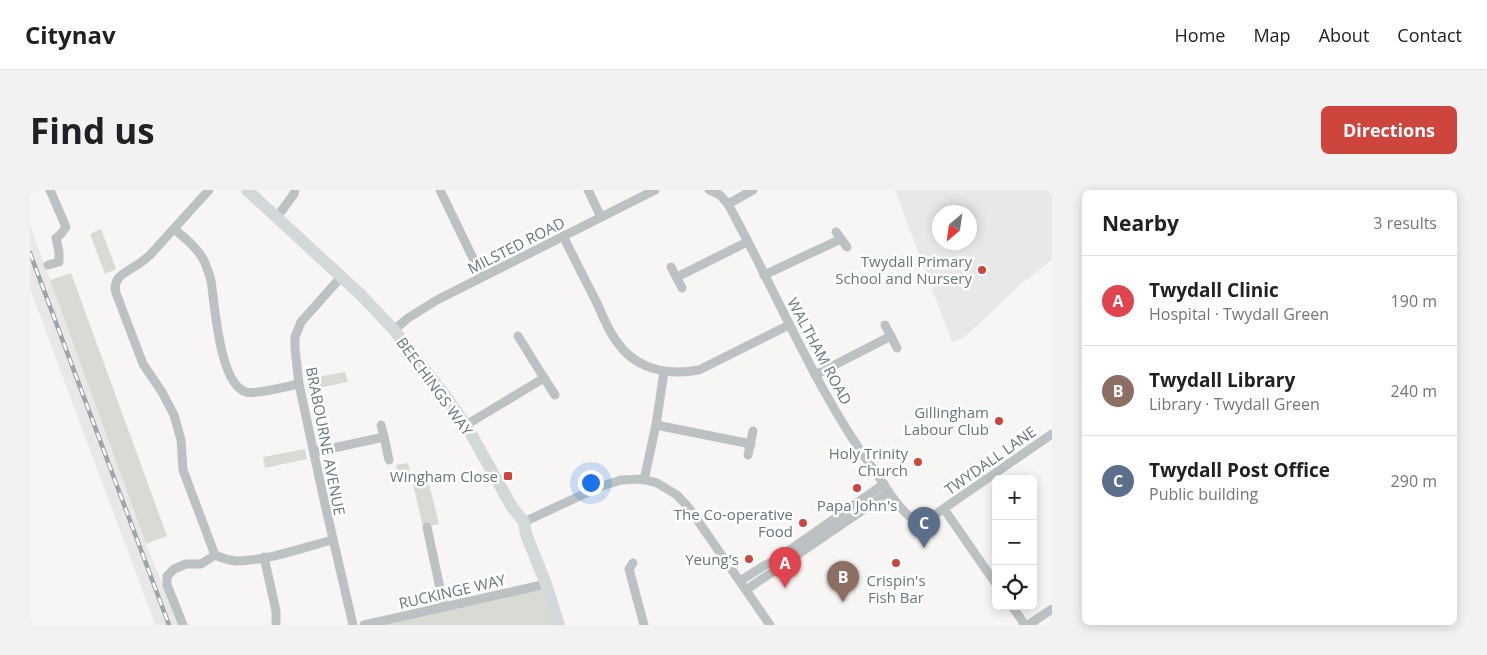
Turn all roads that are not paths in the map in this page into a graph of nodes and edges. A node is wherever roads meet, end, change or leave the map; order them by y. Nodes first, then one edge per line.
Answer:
1 (50, 190) edge
2 (209, 190) edge
3 (247, 190) edge
4 (295, 190) edge
5 (440, 190) edge
6 (588, 190) edge
7 (655, 190) edge
8 (709, 190) edge
9 (753, 190) edge
10 (728, 204) junction
11 (276, 217) junction
12 (602, 217) junction
13 (174, 229) junction
14 (563, 236) junction
15 (747, 242) junction
16 (847, 247) dead end
17 (48, 265) dead end
18 (671, 266) dead end
19 (764, 275) junction
20 (342, 276) junction
21 (482, 277) junction
22 (677, 277) junction
23 (682, 288) dead end
24 (789, 325) junction
25 (885, 325) dead end
26 (394, 330) junction
27 (518, 336) dead end
28 (891, 336) junction
29 (898, 348) dead end
30 (664, 372) junction
31 (815, 374) junction
32 (544, 378) junction
33 (299, 384) junction
34 (555, 395) dead end
35 (381, 425) dead end
36 (466, 425) junction
37 (656, 425) junction
38 (753, 431) dead end
39 (1052, 434) edge
40 (384, 436) junction
41 (751, 444) junction
42 (315, 452) junction
43 (748, 454) dead end
44 (389, 460) dead end
45 (644, 480) junction
46 (887, 488) junction
47 (944, 509) junction
48 (917, 520) joint
49 (524, 522) junction
50 (427, 527) dead end
51 (332, 540) junction
52 (215, 555) junction
53 (264, 557) junction
54 (634, 563) dead end
55 (992, 578) edge
56 (740, 581) junction
57 (546, 584) junction
58 (746, 590) junction
59 (444, 607) junction
60 (1052, 609) edge
61 (1015, 610) edge
62 (183, 625) edge
63 (276, 625) edge
64 (353, 625) edge
65 (364, 625) edge
66 (558, 625) edge
67 (644, 625) edge
68 (770, 625) edge
69 (1026, 625) edge

1 - 17 street
2 - 13 street
3 - 11 street, BEECHINGS WAY
4 - 11 street
5 - 21 street
6 - 12 street
7 - 12 street, MILSTED ROAD
8 - 10 street, WALTHAM ROAD
9 - 10 street
10 - 15 street, WALTHAM ROAD
11 - 20 street, BEECHINGS WAY
12 - 14 street, MILSTED ROAD
13 - 33 street
13 - 52 street
14 - 21 street, MILSTED ROAD
14 - 30 street
15 - 19 street, WALTHAM ROAD
15 - 22 street
16 - 19 street
18 - 22 street
19 - 24 street, WALTHAM ROAD
20 - 26 street, BEECHINGS WAY
20 - 33 street, BRABOURNE AVENUE
21 - 26 street, MILSTED ROAD
22 - 23 street
24 - 30 street
24 - 31 street, WALTHAM ROAD
25 - 28 street
26 - 36 street, BEECHINGS WAY
27 - 32 street
28 - 29 street
28 - 31 street
30 - 37 street
31 - 46 street, WALTHAM ROAD
32 - 34 street
32 - 36 street
33 - 42 street, BRABOURNE AVENUE
35 - 40 street
36 - 49 street, BEECHINGS WAY
37 - 41 street
37 - 45 street
38 - 41 street
39 - 47 street, TWYDALL LANE
40 - 42 street
40 - 44 street
41 - 43 street
42 - 51 street, BRABOURNE AVENUE
45 - 49 street
45 - 56 street
46 - 48 street, WALTHAM ROAD
46 - 56 street
46 - 58 street
47 - 48 street, TWYDALL LANE
47 - 55 street
49 - 57 street, BEECHINGS WAY
50 - 59 street
51 - 53 street
51 - 64 street, BRABOURNE AVENUE
52 - 53 street
52 - 62 street
53 - 63 street
54 - 67 street
56 - 58 street
57 - 59 street, RUCKINGE WAY
57 - 66 street, BEECHINGS WAY
58 - 68 street
59 - 65 street, RUCKINGE WAY
60 - 69 street
61 - 69 street

